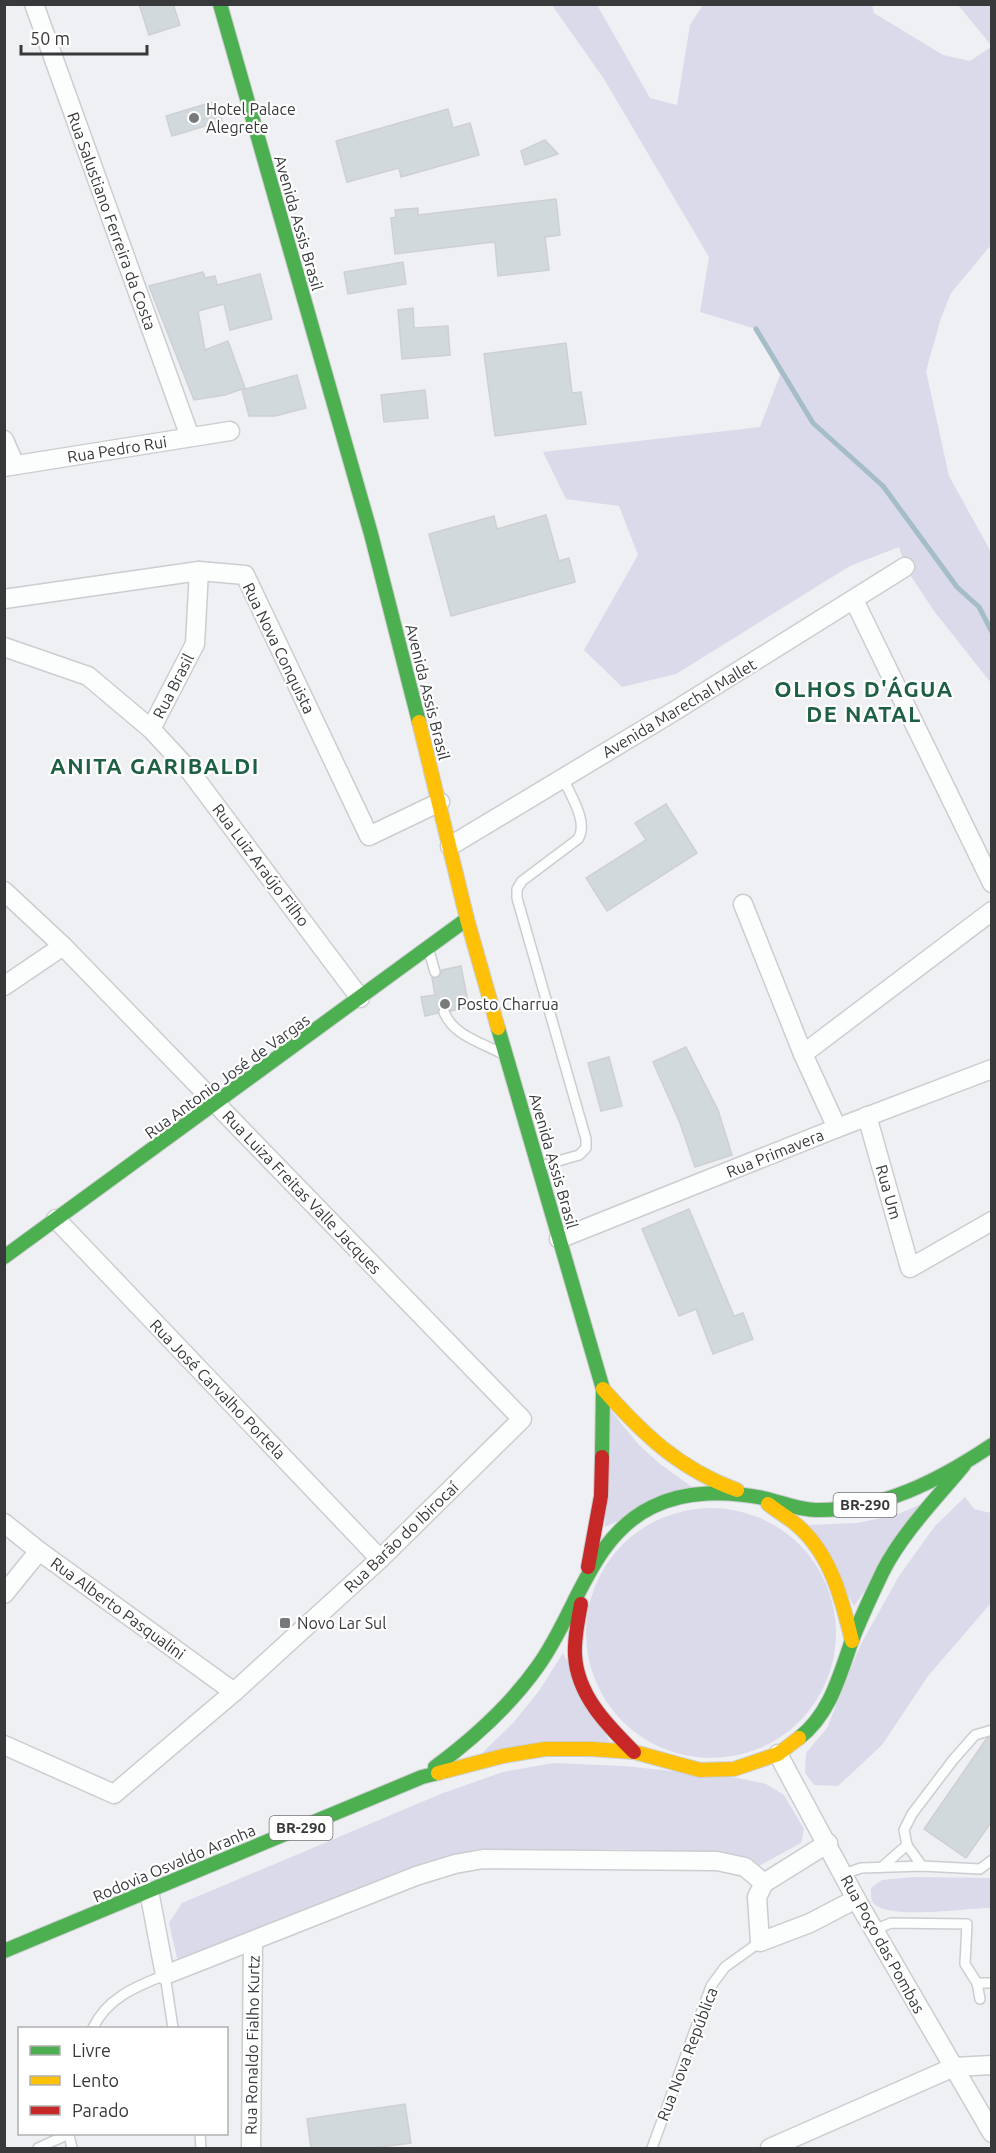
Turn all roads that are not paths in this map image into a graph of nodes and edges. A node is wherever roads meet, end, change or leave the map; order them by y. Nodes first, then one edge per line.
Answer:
1 (34, 4) edge
2 (220, 4) edge
3 (230, 431) dead end
4 (190, 437) junction
5 (4, 440) edge
6 (10, 466) edge
7 (905, 567) dead end
8 (200, 571) junction
9 (4, 599) edge
10 (854, 600) junction
11 (4, 647) edge
12 (152, 729) junction
13 (562, 778) junction
14 (440, 802) junction
15 (450, 846) junction
16 (992, 883) edge
17 (4, 891) edge
18 (743, 904) dead end
19 (992, 911) edge
20 (467, 919) junction
21 (63, 946) junction
22 (428, 948) junction
23 (435, 972) dead end
24 (4, 986) edge
25 (360, 998) junction
26 (444, 1012) dead end
27 (803, 1054) junction
28 (506, 1055) junction
29 (992, 1069) edge
30 (216, 1104) junction
31 (867, 1116) junction
32 (837, 1128) junction
33 (538, 1167) junction
34 (56, 1219) junction
35 (992, 1221) edge
36 (559, 1239) junction
37 (4, 1257) edge
38 (603, 1389) junction
39 (522, 1419) joint
40 (992, 1445) edge
41 (964, 1465) junction
42 (759, 1498) junction
43 (4, 1523) edge
44 (39, 1551) junction
45 (380, 1559) junction
46 (584, 1585) junction
47 (4, 1594) edge
48 (852, 1641) junction
49 (234, 1692) junction
50 (992, 1730) edge
51 (4, 1745) edge
52 (634, 1752) junction
53 (777, 1754) junction
54 (422, 1777) junction
55 (828, 1844) junction
56 (907, 1845) junction
57 (992, 1860) edge
58 (922, 1866) junction
59 (882, 1867) junction
60 (844, 1874) junction
61 (764, 1883) junction
62 (149, 1891) junction
63 (856, 1899) junction
64 (874, 1930) junction
65 (253, 1941) junction
66 (760, 1942) junction
67 (4, 1951) edge
68 (165, 1975) junction
69 (977, 1983) junction
70 (992, 1983) edge
71 (980, 1999) dead end
72 (93, 2027) edge
73 (171, 2027) edge
74 (992, 2065) edge
75 (954, 2067) junction
76 (992, 2133) edge
77 (67, 2135) edge
78 (38, 2148) edge
79 (251, 2148) edge
80 (652, 2148) edge
81 (770, 2148) edge

1 - 4 street, Rua Salustiano Ferreira da Costa
2 - 14 main road, Avenida Assis Brasil
3 - 4 street, Rua Pedro Rui
4 - 6 street, Rua Pedro Rui
5 - 6 street
7 - 10 street, Avenida Marechal Mallet
8 - 9 street, Rua Nova Conquista
8 - 12 street, Rua Brasil
8 - 14 street, Rua Nova Conquista
10 - 13 street, Avenida Marechal Mallet
10 - 16 street
11 - 12 street, Rua Luiz Araújo Filho
12 - 25 street, Rua Luiz Araújo Filho
13 - 15 street, Avenida Marechal Mallet
13 - 33 lane
14 - 15 main road, Avenida Assis Brasil
15 - 20 main road, Avenida Assis Brasil
17 - 21 street, Rua Luiza Freitas Valle Jacques
18 - 27 street
19 - 27 street
20 - 22 main road, Rua Antonio José de Vargas
20 - 28 main road, Avenida Assis Brasil
21 - 24 street
21 - 30 street, Rua Luiza Freitas Valle Jacques
22 - 23 lane
22 - 25 main road, Rua Antonio José de Vargas
25 - 30 main road, Rua Antonio José de Vargas
26 - 28 lane
27 - 32 street
28 - 33 main road, Avenida Assis Brasil
29 - 31 street, Rua Primavera
30 - 34 main road, Rua Antonio José de Vargas
30 - 39 street, Rua Luiza Freitas Valle Jacques
31 - 32 street, Rua Primavera
31 - 35 street, Rua Um
32 - 36 street, Rua Primavera
33 - 36 main road, Avenida Assis Brasil
34 - 37 main road, Rua Antonio José de Vargas
34 - 45 street, Rua José Carvalho Portela
36 - 38 main road, Avenida Assis Brasil
38 - 42 main road, Avenida Assis Brasil
38 - 46 main road, Avenida Assis Brasil
39 - 45 street, Rua Barão do Ibirocaí
40 - 41 main road, BR-290
41 - 42 main road, BR-290
41 - 48 main road, BR-290
42 - 46 main road, BR-290
42 - 48 main road
43 - 44 street, Rua Alberto Pasqualini
44 - 47 street
44 - 49 street, Rua Alberto Pasqualini
45 - 49 street, Rua Barão do Ibirocaí
46 - 52 main road, Avenida Assis Brasil
46 - 54 main road, BR-290
48 - 53 main road, BR-290
49 - 51 street, Rua Barão do Ibirocaí
50 - 56 lane
52 - 53 main road, BR-290
52 - 54 main road, BR-290
53 - 55 street, Rua Poço das Pombas
54 - 62 main road, Rodovia Osvaldo Aranha / BR-290
55 - 60 street, Rua Poço das Pombas
55 - 61 street
56 - 58 lane
56 - 59 lane
57 - 58 lane
58 - 59 lane
59 - 60 lane
60 - 63 street, Rua Poço das Pombas
61 - 65 street
61 - 66 street
62 - 67 main road, Rodovia Osvaldo Aranha / BR-290
62 - 68 street
63 - 64 street, Rua Poço das Pombas
63 - 66 street, Rua Nova República
64 - 69 lane
64 - 75 street, Rua Poço das Pombas
65 - 68 street
65 - 79 street, Rua Ronaldo Fialho Kurtz
66 - 80 lane, Rua Nova República
68 - 72 lane
68 - 73 lane
69 - 70 lane
69 - 71 lane
74 - 75 street
75 - 76 street, Rua Poço das Pombas
75 - 81 street
77 - 78 lane

